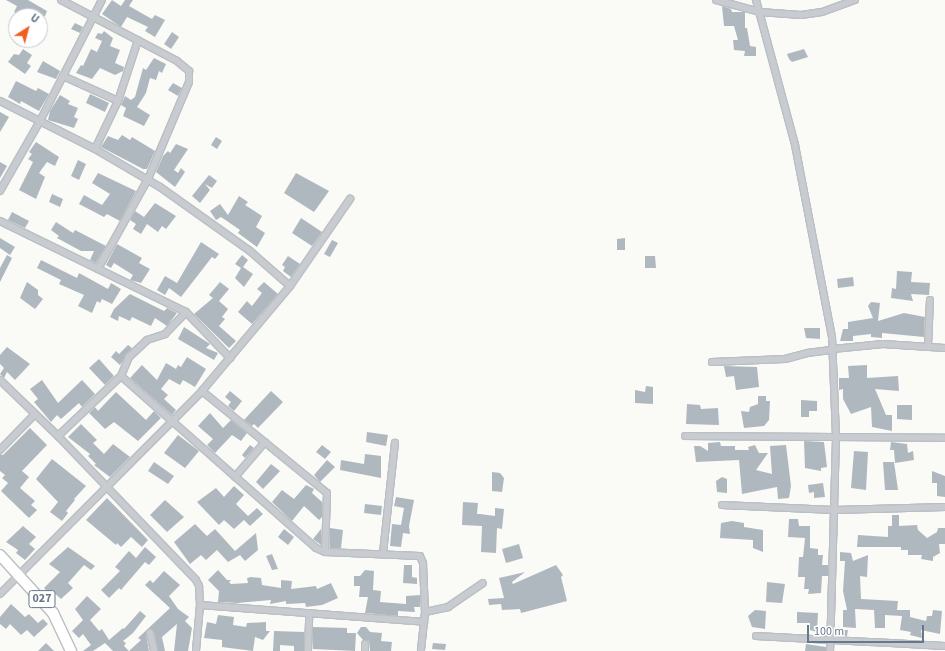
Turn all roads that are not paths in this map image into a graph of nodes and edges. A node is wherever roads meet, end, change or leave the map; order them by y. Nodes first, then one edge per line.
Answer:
1 (61, 0) edge
2 (102, 0) edge
3 (716, 0) edge
4 (756, 0) edge
5 (855, 0) edge
6 (760, 12) junction
7 (93, 16) junction
8 (138, 40) junction
9 (63, 76) junction
10 (0, 101) edge
11 (118, 101) junction
12 (40, 121) junction
13 (95, 149) junction
14 (148, 179) junction
15 (0, 191) edge
16 (350, 199) dead end
17 (0, 221) edge
18 (98, 269) junction
19 (290, 286) junction
20 (930, 300) dead end
21 (186, 312) junction
22 (928, 345) junction
23 (945, 348) edge
24 (833, 349) junction
25 (230, 358) junction
26 (712, 362) dead end
27 (121, 376) junction
28 (0, 380) edge
29 (202, 391) junction
30 (35, 414) junction
31 (171, 422) junction
32 (58, 436) junction
33 (685, 436) dead end
34 (836, 438) junction
35 (945, 438) edge
36 (265, 442) junction
37 (395, 443) dead end
38 (0, 450) edge
39 (235, 477) junction
40 (106, 488) junction
41 (722, 505) dead end
42 (945, 507) edge
43 (834, 510) junction
44 (325, 552) junction
45 (383, 553) junction
46 (0, 555) edge
47 (20, 574) junction
48 (483, 583) dead end
49 (0, 594) edge
50 (200, 605) junction
51 (425, 612) junction
52 (309, 613) junction
53 (424, 622) junction
54 (150, 633) dead end
55 (756, 636) dead end
56 (831, 640) junction
57 (365, 644) dead end
58 (945, 646) edge
59 (71, 651) edge
60 (154, 651) edge
61 (196, 651) edge
62 (308, 651) edge
63 (365, 651) edge
64 (421, 651) edge
65 (830, 651) edge

1 - 7 street
2 - 7 street
3 - 6 street
4 - 6 street
5 - 6 street
6 - 24 street
7 - 8 street
7 - 9 street
8 - 11 street
8 - 14 street
9 - 11 street
9 - 12 street
10 - 12 street
11 - 13 street
12 - 13 street
12 - 15 street
13 - 14 street
14 - 18 street
14 - 19 street
16 - 19 street
17 - 18 street
18 - 21 street
19 - 25 street
20 - 22 street
21 - 25 street
21 - 27 street
22 - 23 street
22 - 24 street
24 - 26 street
24 - 34 street
25 - 29 street
27 - 31 street
27 - 32 street
28 - 30 street
29 - 31 street
29 - 36 street
30 - 32 street
30 - 38 street
31 - 39 street
31 - 40 street
32 - 40 street
33 - 34 street
34 - 35 street
34 - 43 street
36 - 39 street
36 - 44 street
37 - 45 street
39 - 44 street
40 - 47 street
40 - 50 street
41 - 43 street
42 - 43 street
43 - 56 street
44 - 45 street
45 - 51 street
46 - 47 main road, 027
47 - 49 street
47 - 59 main road, 027
48 - 51 street
50 - 52 street
50 - 61 street
51 - 53 street
52 - 53 street
52 - 62 street
53 - 64 street
54 - 60 street
55 - 56 street
56 - 58 street
56 - 65 street
57 - 63 street

